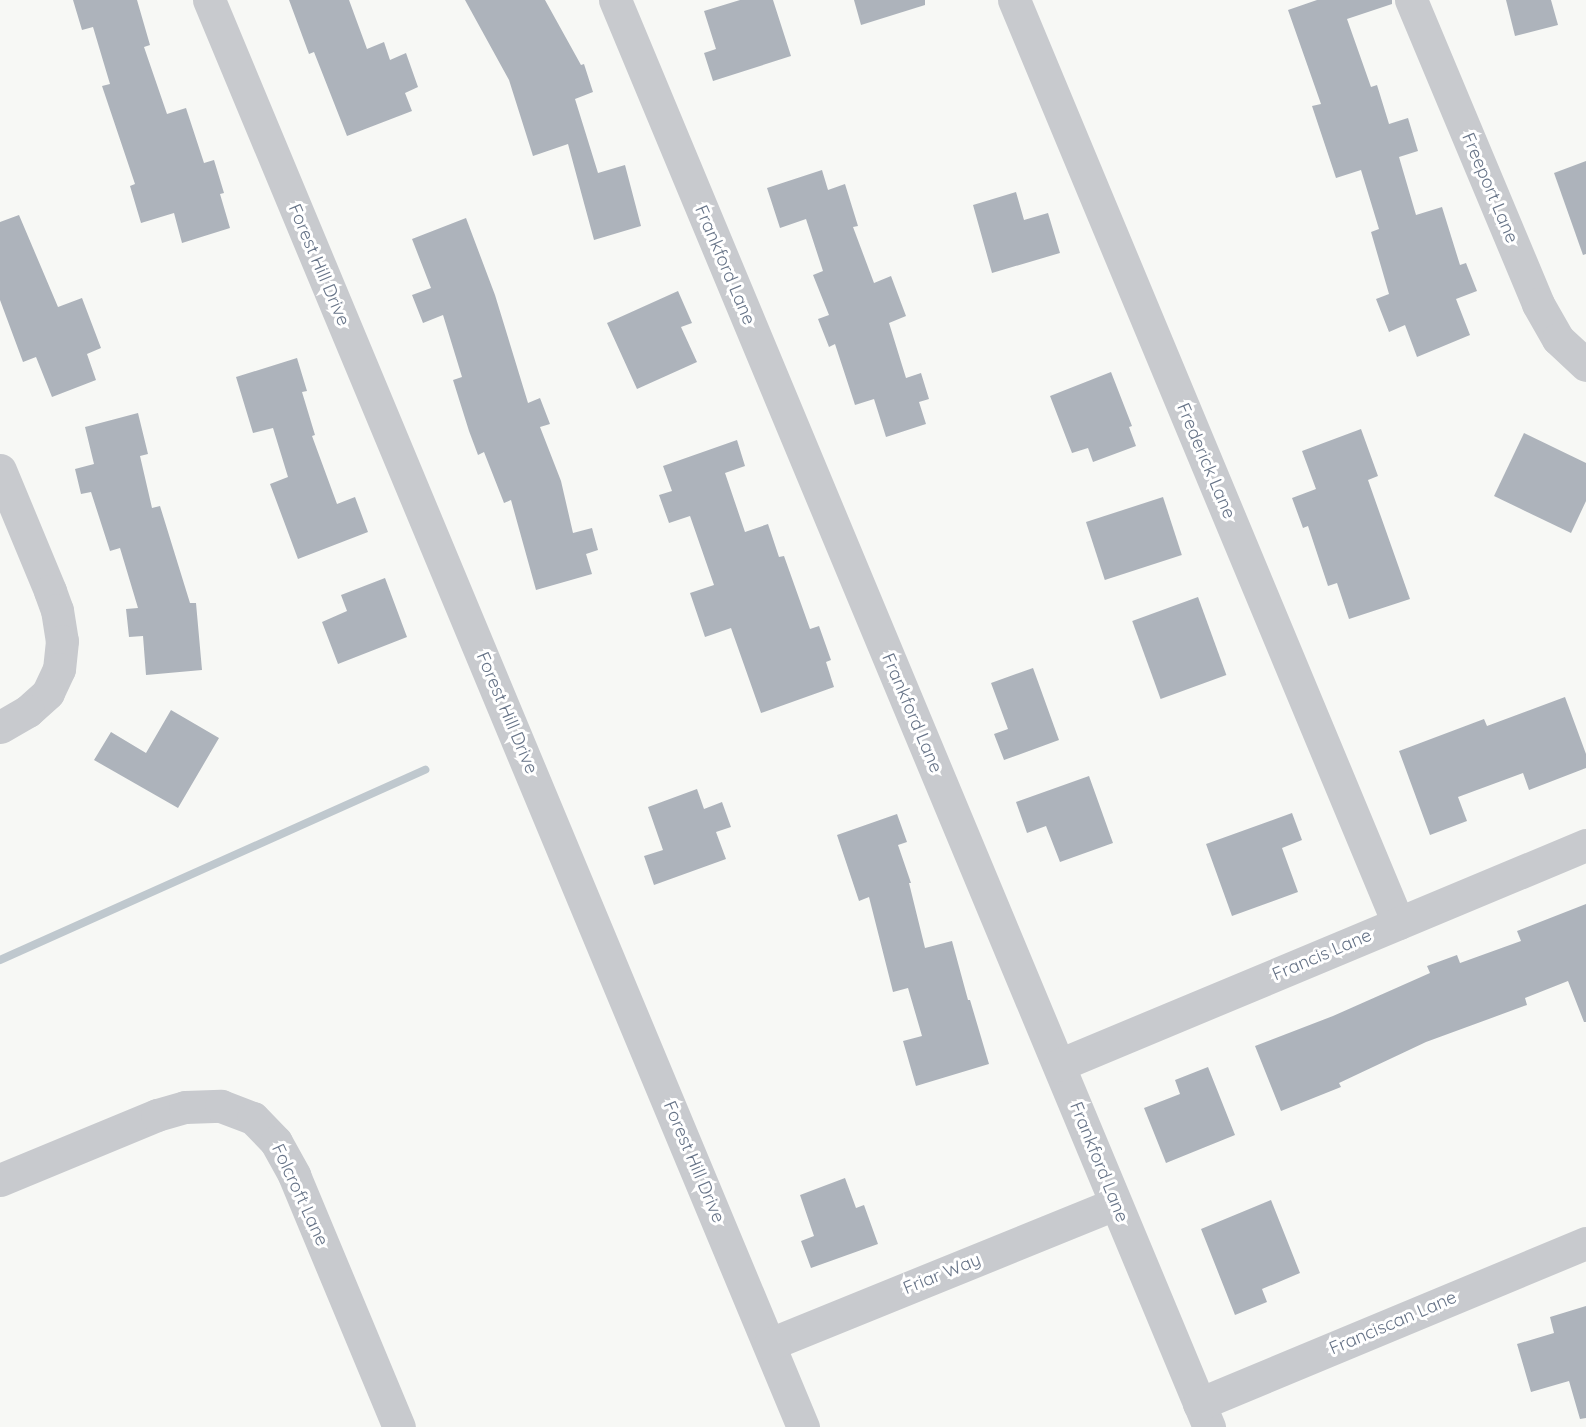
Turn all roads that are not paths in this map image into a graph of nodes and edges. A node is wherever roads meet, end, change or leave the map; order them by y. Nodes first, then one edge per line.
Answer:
1 (209, 0) edge
2 (615, 0) edge
3 (1014, 0) edge
4 (1411, 0) edge
5 (1586, 365) edge
6 (0, 470) edge
7 (0, 727) edge
8 (1586, 845) edge
9 (1398, 923) junction
10 (1059, 1065) junction
11 (0, 1180) edge
12 (1115, 1204) junction
13 (1586, 1243) edge
14 (770, 1344) junction
15 (1204, 1415) edge
16 (399, 1427) edge
17 (803, 1427) edge

1 - 14 street, Forest Hill Drive
2 - 10 street, Frankford Lane
3 - 9 street, Frederick Lane
4 - 5 street, Freeport Lane
6 - 7 street
8 - 9 street, Francis Lane
9 - 10 street, Francis Lane
10 - 12 street, Frankford Lane
11 - 16 street, Folcroft Lane
12 - 14 street, Friar Way
12 - 15 street, Frankford Lane
13 - 15 street, Franciscan Lane
14 - 17 street, Forest Hill Drive

